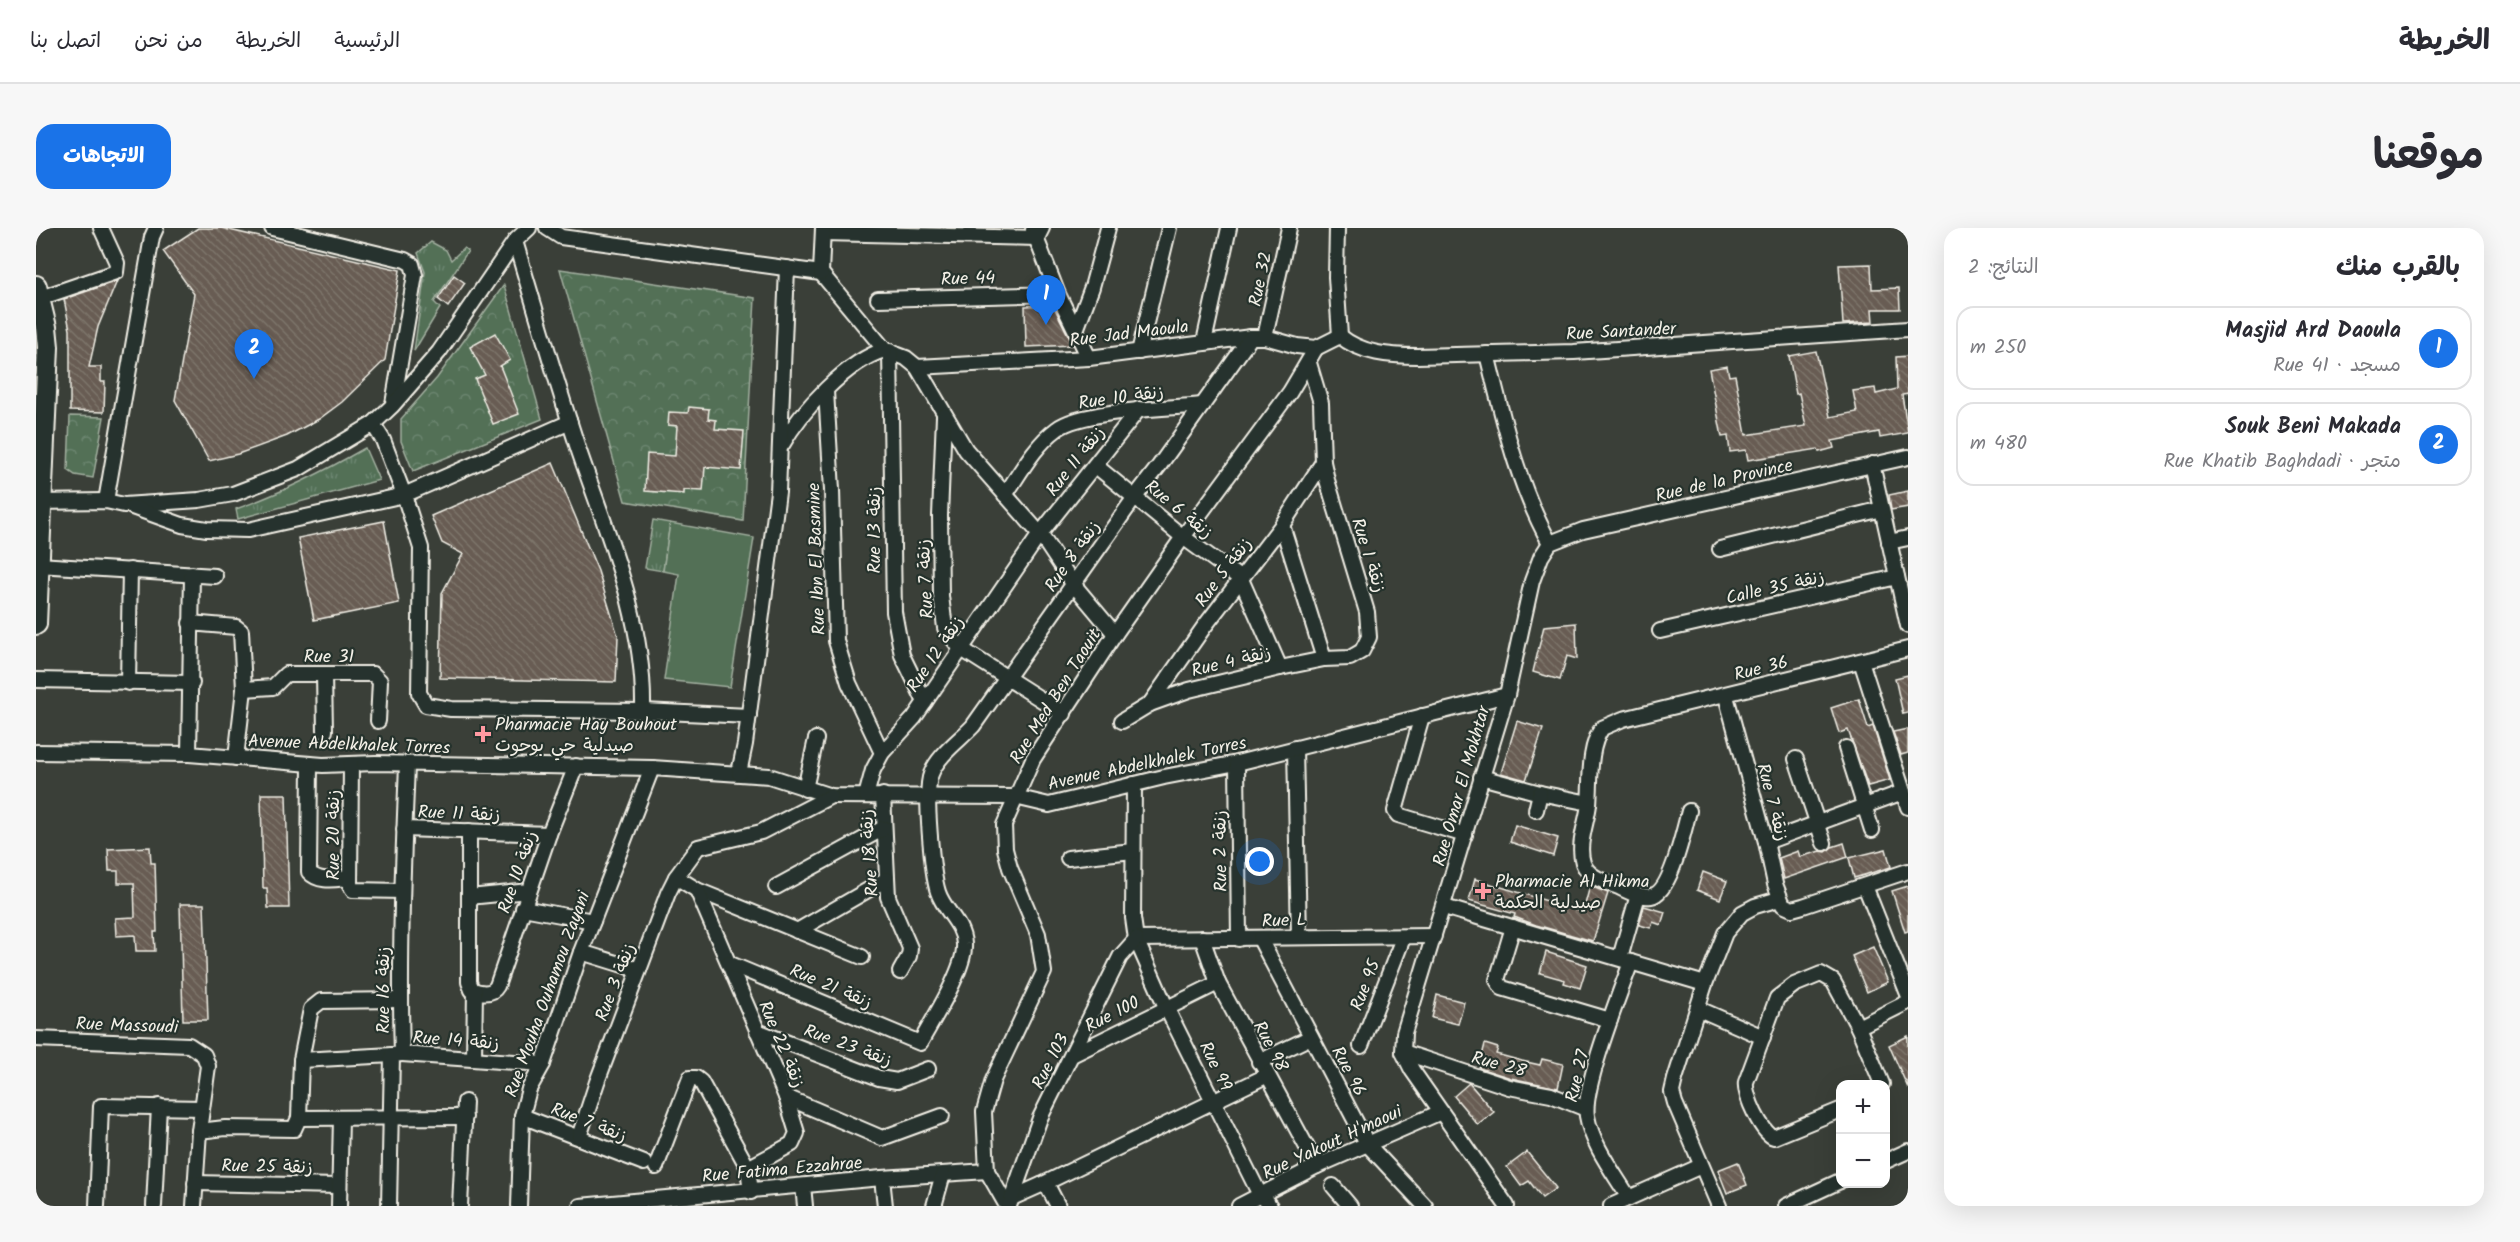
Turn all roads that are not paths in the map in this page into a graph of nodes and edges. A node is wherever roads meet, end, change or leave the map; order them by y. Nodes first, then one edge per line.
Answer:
1 (101, 228) edge
2 (156, 228) edge
3 (272, 228) edge
4 (529, 228) edge
5 (547, 228) edge
6 (1108, 228) edge
7 (1169, 228) edge
8 (1229, 228) edge
9 (1289, 228) edge
10 (1336, 228) edge
11 (823, 230) edge
12 (1037, 231) edge
13 (515, 241) junction
14 (787, 268) junction
15 (821, 273) junction
16 (38, 292) edge
17 (1058, 294) junction
18 (878, 299) dead end
19 (1908, 328) edge
20 (1076, 330) junction
21 (1340, 336) junction
22 (1258, 337) junction
23 (1204, 342) junction
24 (1316, 348) junction
25 (888, 351) junction
26 (1139, 352) junction
27 (1487, 354) junction
28 (1089, 358) junction
29 (1309, 363) junction
30 (917, 367) junction
31 (826, 391) junction
32 (1203, 405) junction
33 (392, 406) junction
34 (1139, 410) junction
35 (944, 416) junction
36 (570, 422) junction
37 (373, 424) junction
38 (779, 449) junction
39 (1908, 457) edge
40 (1323, 462) junction
41 (1872, 464) junction
42 (1096, 466) junction
43 (404, 495) junction
44 (1005, 495) junction
45 (1135, 496) junction
46 (106, 501) junction
47 (39, 502) edge
48 (124, 505) junction
49 (1882, 509) junction
50 (1282, 525) junction
51 (1040, 534) junction
52 (1183, 537) junction
53 (1908, 538) edge
54 (1889, 542) junction
55 (1550, 543) junction
56 (1720, 549) dead end
57 (38, 565) junction
58 (130, 570) junction
59 (192, 574) junction
60 (215, 576) dead end
61 (1897, 578) junction
62 (1241, 579) junction
63 (1074, 585) junction
64 (190, 623) junction
65 (36, 624) edge
66 (1908, 626) edge
67 (1660, 631) dead end
68 (1115, 634) junction
69 (960, 648) junction
70 (1908, 649) edge
71 (1354, 656) joint
72 (1324, 659) junction
73 (1860, 661) junction
74 (1280, 668) junction
75 (324, 674) junction
76 (1008, 678) junction
77 (36, 680) edge
78 (128, 683) junction
79 (192, 683) junction
80 (244, 689) junction
81 (1507, 695) junction
82 (1726, 696) junction
83 (925, 702) junction
84 (1150, 704) junction
85 (643, 711) junction
86 (1064, 714) junction
87 (749, 716) junction
88 (1422, 716) junction
89 (378, 721) dead end
90 (1122, 721) dead end
91 (325, 731) dead end
92 (816, 739) dead end
93 (1294, 748) junction
94 (1846, 748) dead end
95 (36, 752) edge
96 (882, 753) junction
97 (189, 754) junction
98 (236, 758) junction
99 (1796, 759) dead end
100 (1237, 763) junction
101 (310, 764) junction
102 (351, 764) junction
103 (407, 765) junction
104 (576, 766) junction
105 (652, 768) junction
106 (739, 773) junction
107 (1481, 777) junction
108 (1134, 784) junction
109 (805, 789) junction
110 (1903, 792) junction
111 (1540, 793) junction
112 (883, 795) junction
113 (929, 795) junction
114 (831, 796) junction
115 (866, 796) junction
116 (1015, 797) junction
117 (1589, 802) junction
118 (1866, 807) junction
119 (1908, 807) edge
120 (1536, 810) dead end
121 (1689, 811) dead end
122 (1818, 825) junction
123 (884, 828) junction
124 (404, 829) junction
125 (1872, 830) dead end
126 (469, 831) junction
127 (549, 834) junction
128 (1465, 835) junction
129 (1766, 842) junction
130 (1824, 843) dead end
131 (1133, 851) junction
132 (1068, 858) dead end
133 (1908, 871) edge
134 (676, 877) junction
135 (349, 878) junction
136 (887, 879) junction
137 (1865, 886) junction
138 (776, 887) dead end
139 (697, 890) junction
140 (402, 891) junction
141 (530, 891) junction
142 (1638, 895) junction
143 (469, 897) junction
144 (1779, 899) junction
145 (1444, 907) junction
146 (524, 908) junction
147 (593, 921) junction
148 (1514, 927) junction
149 (798, 931) junction
150 (1434, 936) junction
151 (1299, 937) junction
152 (1202, 938) junction
153 (1403, 938) junction
154 (1136, 939) junction
155 (1239, 939) junction
156 (1260, 939) junction
157 (581, 952) junction
158 (862, 957) dead end
159 (1625, 960) junction
160 (728, 963) junction
161 (639, 970) junction
162 (900, 972) dead end
163 (1218, 983) junction
164 (1705, 984) junction
165 (475, 991) junction
166 (1908, 994) edge
167 (400, 1000) junction
168 (1908, 1002) edge
169 (1166, 1007) junction
170 (1699, 1009) junction
171 (1610, 1020) junction
172 (1858, 1027) junction
173 (757, 1031) junction
174 (1311, 1037) junction
175 (1763, 1037) junction
176 (36, 1039) edge
177 (920, 1043) joint
178 (1361, 1046) dead end
179 (1403, 1052) junction
180 (397, 1054) junction
181 (1074, 1054) junction
182 (474, 1058) junction
183 (301, 1060) junction
184 (1259, 1062) junction
185 (543, 1064) junction
186 (928, 1069) dead end
187 (1266, 1076) junction
188 (1880, 1080) edge
189 (786, 1097) junction
190 (465, 1102) dead end
191 (1213, 1102) junction
192 (159, 1106) junction
193 (202, 1108) junction
194 (1586, 1109) junction
195 (1441, 1112) junction
196 (1836, 1112) edge
197 (392, 1116) junction
198 (522, 1116) junction
199 (942, 1116) dead end
200 (465, 1117) junction
201 (299, 1118) junction
202 (341, 1118) junction
203 (198, 1131) junction
204 (579, 1137) junction
205 (1368, 1145) junction
206 (1907, 1153) edge
207 (1890, 1159) edge
208 (1317, 1166) junction
209 (1701, 1166) junction
210 (748, 1168) junction
211 (987, 1171) junction
212 (943, 1174) junction
213 (882, 1178) junction
214 (195, 1183) junction
215 (1836, 1183) edge
216 (1041, 1185) junction
217 (338, 1186) junction
218 (803, 1186) junction
219 (1332, 1186) dead end
220 (751, 1192) junction
221 (1260, 1195) junction
222 (1629, 1198) junction
223 (727, 1199) edge
224 (639, 1203) edge
225 (1010, 1203) edge
226 (98, 1206) edge
227 (154, 1206) edge
228 (194, 1206) edge
229 (339, 1206) edge
230 (389, 1206) edge
231 (460, 1206) edge
232 (519, 1206) edge
233 (580, 1206) edge
234 (806, 1206) edge
235 (885, 1206) edge
236 (934, 1206) edge
237 (1058, 1206) edge
238 (1239, 1206) edge
239 (1270, 1206) edge
240 (1350, 1206) edge
241 (1425, 1206) edge
242 (1507, 1206) edge
243 (1611, 1206) edge
244 (1719, 1206) edge
245 (1786, 1206) edge

1 - 16 street
2 - 46 street
3 - 33 street
4 - 13 street
5 - 14 street
6 - 20 street
7 - 26 street
8 - 23 street
9 - 22 street, Rue 32
10 - 21 street
11 - 12 street
11 - 15 street
12 - 17 street
13 - 33 street
13 - 36 street
14 - 15 street
14 - 38 street
15 - 25 street
16 - 47 street
17 - 18 street, Rue 44
17 - 20 street
19 - 27 street, Rue Santander
20 - 28 street
21 - 24 street
21 - 27 street, Rue Santander
22 - 23 street, Rue Jad Maoula
22 - 24 street, Rue Jad Maoula
22 - 32 street, Rue 8 زنقة
23 - 26 street, Rue Jad Maoula
24 - 29 street, Rue Med Ben Taouit
25 - 30 street
25 - 31 street
25 - 83 street, Rue 13 زنقة
26 - 28 street, Rue Jad Maoula
27 - 55 street
28 - 30 street, Rue Jad Maoula
29 - 40 street, Rue 1 زنقة
29 - 52 street, Rue Med Ben Taouit
30 - 35 street
31 - 38 street
31 - 96 street, Rue Ibn El Basmine
32 - 34 street, Rue 10 زنقة
32 - 45 street, Rue 8 زنقة
33 - 37 street
34 - 42 street, Rue 11 زنقة
34 - 44 street, Rue 10 زنقة
35 - 44 street
35 - 69 street, Rue 7 زنقة
36 - 43 street
36 - 85 street
37 - 43 street
37 - 48 street
38 - 87 street
39 - 41 street, Rue de la Province
40 - 50 street, Rue 5 زنقة
40 - 71 street, Rue 1 زنقة
41 - 49 street
41 - 55 street, Rue de la Province
42 - 45 street, Rue 6 زنقة
42 - 51 street, Rue 11 زنقة
43 - 48 street
43 - 85 street
44 - 51 street
45 - 52 street, Rue 6 زنقة
45 - 63 street, Rue 8 زنقة
46 - 47 street
46 - 48 street
47 - 57 street
49 - 54 street
49 - 56 street
50 - 62 street, Rue 5 زنقة
50 - 72 street
51 - 63 street
51 - 69 street, Rue 12 زنقة
52 - 62 street, Rue 6 زنقة
52 - 68 street, Rue Med Ben Taouit
53 - 54 street
54 - 61 street
55 - 81 street, Rue Omar El Mokhtar
57 - 58 street
57 - 65 street
58 - 59 street
58 - 78 street
59 - 60 street
59 - 64 street
61 - 66 street
61 - 67 street, Calle 35 زنقة
62 - 74 street
62 - 84 street, Rue 5 زنقة
63 - 68 street
63 - 76 street, Rue 8 زنقة
64 - 79 street
64 - 80 street
68 - 86 street, Rue Med Ben Taouit
69 - 76 street, Rue 7 زنقة
69 - 83 street, Rue 12 زنقة
70 - 73 street, Rue 36
71 - 72 street, Rue 4 زنقة
72 - 74 street, Rue 4 زنقة
73 - 82 street, Rue 36
73 - 110 street
74 - 84 street, Rue 4 زنقة
75 - 80 street, Rue 31
75 - 89 street, Rue 31
75 - 91 street
76 - 86 street, Rue 7 زنقة
76 - 113 street, Rue 8 زنقة
77 - 78 street
78 - 79 street
79 - 97 street
80 - 98 street
81 - 88 street, Avenue Abdelkhalek Torres
81 - 107 street, Rue Omar El Mokhtar
82 - 117 street, Rue 36
82 - 129 street, Rue 7 زنقة
83 - 96 street, Rue 12 زنقة
84 - 90 street, Rue 4 زنقة
85 - 87 street
86 - 116 street, Rue Med Ben Taouit
87 - 106 street
88 - 93 street, Avenue Abdelkhalek Torres
88 - 128 street
92 - 109 street
93 - 100 street, Avenue Abdelkhalek Torres
93 - 151 street
94 - 118 street
95 - 97 street, Avenue Abdelkhalek Torres
96 - 115 street, Rue 12 زنقة
97 - 98 street, Avenue Abdelkhalek Torres
98 - 101 street, Avenue Abdelkhalek Torres
99 - 122 street
100 - 108 street, Avenue Abdelkhalek Torres
100 - 155 street, Rue 2 زنقة
101 - 102 street, Avenue Abdelkhalek Torres
101 - 135 street
102 - 103 street, Avenue Abdelkhalek Torres
102 - 135 street, Rue 20 زنقة
103 - 104 street, Avenue Abdelkhalek Torres
103 - 124 street, Rue 16 زنقة
104 - 105 street, Avenue Abdelkhalek Torres
104 - 127 street, Rue 10 زنقة
105 - 106 street, Avenue Abdelkhalek Torres
105 - 147 street, Rue Mouha Ouhamou Zayani
106 - 109 street, Avenue Abdelkhalek Torres
107 - 111 street
107 - 128 street, Rue Omar El Mokhtar
108 - 116 street, Avenue Abdelkhalek Torres
108 - 131 street, Rue 99
109 - 114 street, Avenue Abdelkhalek Torres
110 - 118 street
110 - 119 street
111 - 117 street
111 - 120 street
112 - 113 street, Avenue Abdelkhalek Torres
112 - 115 street, Avenue Abdelkhalek Torres
112 - 123 street, Rue 18 زنقة
113 - 116 street, Avenue Abdelkhalek Torres
113 - 177 street, Rue 8 زنقة
114 - 115 street, Avenue Abdelkhalek Torres
114 - 134 street, Rue 3 زنقة
116 - 211 street, Rue Med Ben Taouit
117 - 142 street
118 - 122 street
118 - 125 street
121 - 142 street
122 - 129 street
122 - 130 street
123 - 136 street, Rue 18 زنقة
123 - 138 street
124 - 126 street, Rue 11 زنقة
124 - 140 street, Rue 16 زنقة
126 - 127 street, Rue 11 زنقة
126 - 143 street
127 - 141 street, Rue 10 زنقة
128 - 145 street, Rue Omar El Mokhtar
129 - 144 street, Rue 7 زنقة
131 - 132 street
131 - 154 street, Rue 99
133 - 137 street
134 - 139 street
134 - 161 street, Rue 3 زنقة
135 - 140 street, Rue 20 زنقة
136 - 149 street
136 - 162 street, Rue 18 زنقة
137 - 144 street
137 - 166 street
139 - 149 street
139 - 160 street, Rue 22 زنقة
140 - 167 street, Rue 16 زنقة
141 - 143 street
141 - 146 street, Rue 10 زنقة
142 - 159 street
143 - 165 street
144 - 164 street
145 - 148 street
145 - 150 street, Rue Omar El Mokhtar
146 - 147 street
146 - 165 street, Rue 10 زنقة
147 - 157 street, Rue Mouha Ouhamou Zayani
148 - 159 street
148 - 171 street
149 - 158 street
150 - 153 street, Rue L
150 - 179 street, Rue Omar El Mokhtar
151 - 153 street, Rue L
151 - 156 street, Rue L
152 - 154 street, Rue L
152 - 155 street, Rue L
152 - 163 street, Rue 98
153 - 178 street, Rue 95
154 - 169 street, Rue 99
154 - 181 street, Rue 103
155 - 156 street, Rue L
156 - 174 street, Rue 96
157 - 161 street
157 - 185 street, Rue Mouha Ouhamou Zayani
159 - 164 street
159 - 171 street, Rue 27
160 - 173 street, Rue 22 زنقة
160 - 177 street, Rue 21 زنقة
161 - 204 street, Rue 3 زنقة
163 - 169 street, Rue 100
163 - 184 street, Rue 98
164 - 170 street
165 - 182 street
167 - 180 street, Rue 16 زنقة
167 - 183 street
168 - 172 street
169 - 181 street, Rue 100
169 - 191 street, Rue 99
170 - 175 street
170 - 209 street
171 - 194 street, Rue 27
172 - 175 street
172 - 188 street
173 - 186 street, Rue 23 زنقة
173 - 189 street, Rue 22 زنقة
174 - 184 street
174 - 205 street, Rue 96
175 - 196 street
176 - 193 street, Rue Massoudi
179 - 194 street, Rue 28
179 - 195 street
180 - 182 street, Rue 14 زنقة
180 - 183 street
180 - 197 street, Rue 16 زنقة
181 - 225 street, Rue 103
182 - 185 street, Rue 14 زنقة
183 - 201 street
184 - 187 street, Rue 98
185 - 198 street, Rue Mouha Ouhamou Zayani
187 - 191 street
187 - 208 street, Rue 98
189 - 199 street
189 - 210 street, Rue 22 زنقة
190 - 200 street
191 - 216 street
191 - 221 street, Rue 99
192 - 193 street
192 - 226 street
192 - 227 street
193 - 203 street, Rue Massoudi
194 - 222 street, Rue 27
195 - 205 street, Rue Yakout H'maoui
195 - 242 street
197 - 200 street
197 - 202 street
197 - 230 street, Rue 16 زنقة
198 - 204 street, Rue 7 زنقة
198 - 232 street, Rue Mouha Ouhamou Zayani
200 - 231 street
201 - 202 street
201 - 203 street
202 - 217 street
203 - 214 street, Rue Massoudi
204 - 210 street, Rue 7 زنقة
205 - 208 street, Rue Yakout H'maoui
205 - 241 street, Rue 96
206 - 207 street
208 - 221 street, Rue Yakout H'maoui
209 - 222 street
209 - 244 street
210 - 220 street
211 - 212 street, Rue Fatima Ezzahrae
211 - 225 street, Rue Med Ben Taouit
212 - 213 street, Rue Fatima Ezzahrae
212 - 236 street
213 - 218 street, Rue Fatima Ezzahrae
213 - 235 street
214 - 217 street, Rue 25 زنقة
214 - 228 street, Rue Massoudi
215 - 245 street
216 - 225 street
216 - 237 street
217 - 229 street
218 - 220 street, Rue Fatima Ezzahrae
218 - 234 street
219 - 240 street
220 - 223 street, Rue Fatima Ezzahrae
221 - 238 street, Rue Yakout H'maoui
221 - 239 street, Rue 99
222 - 243 street
223 - 224 street, Rue Fatima Ezzahrae
224 - 233 street, Rue Fatima Ezzahrae

